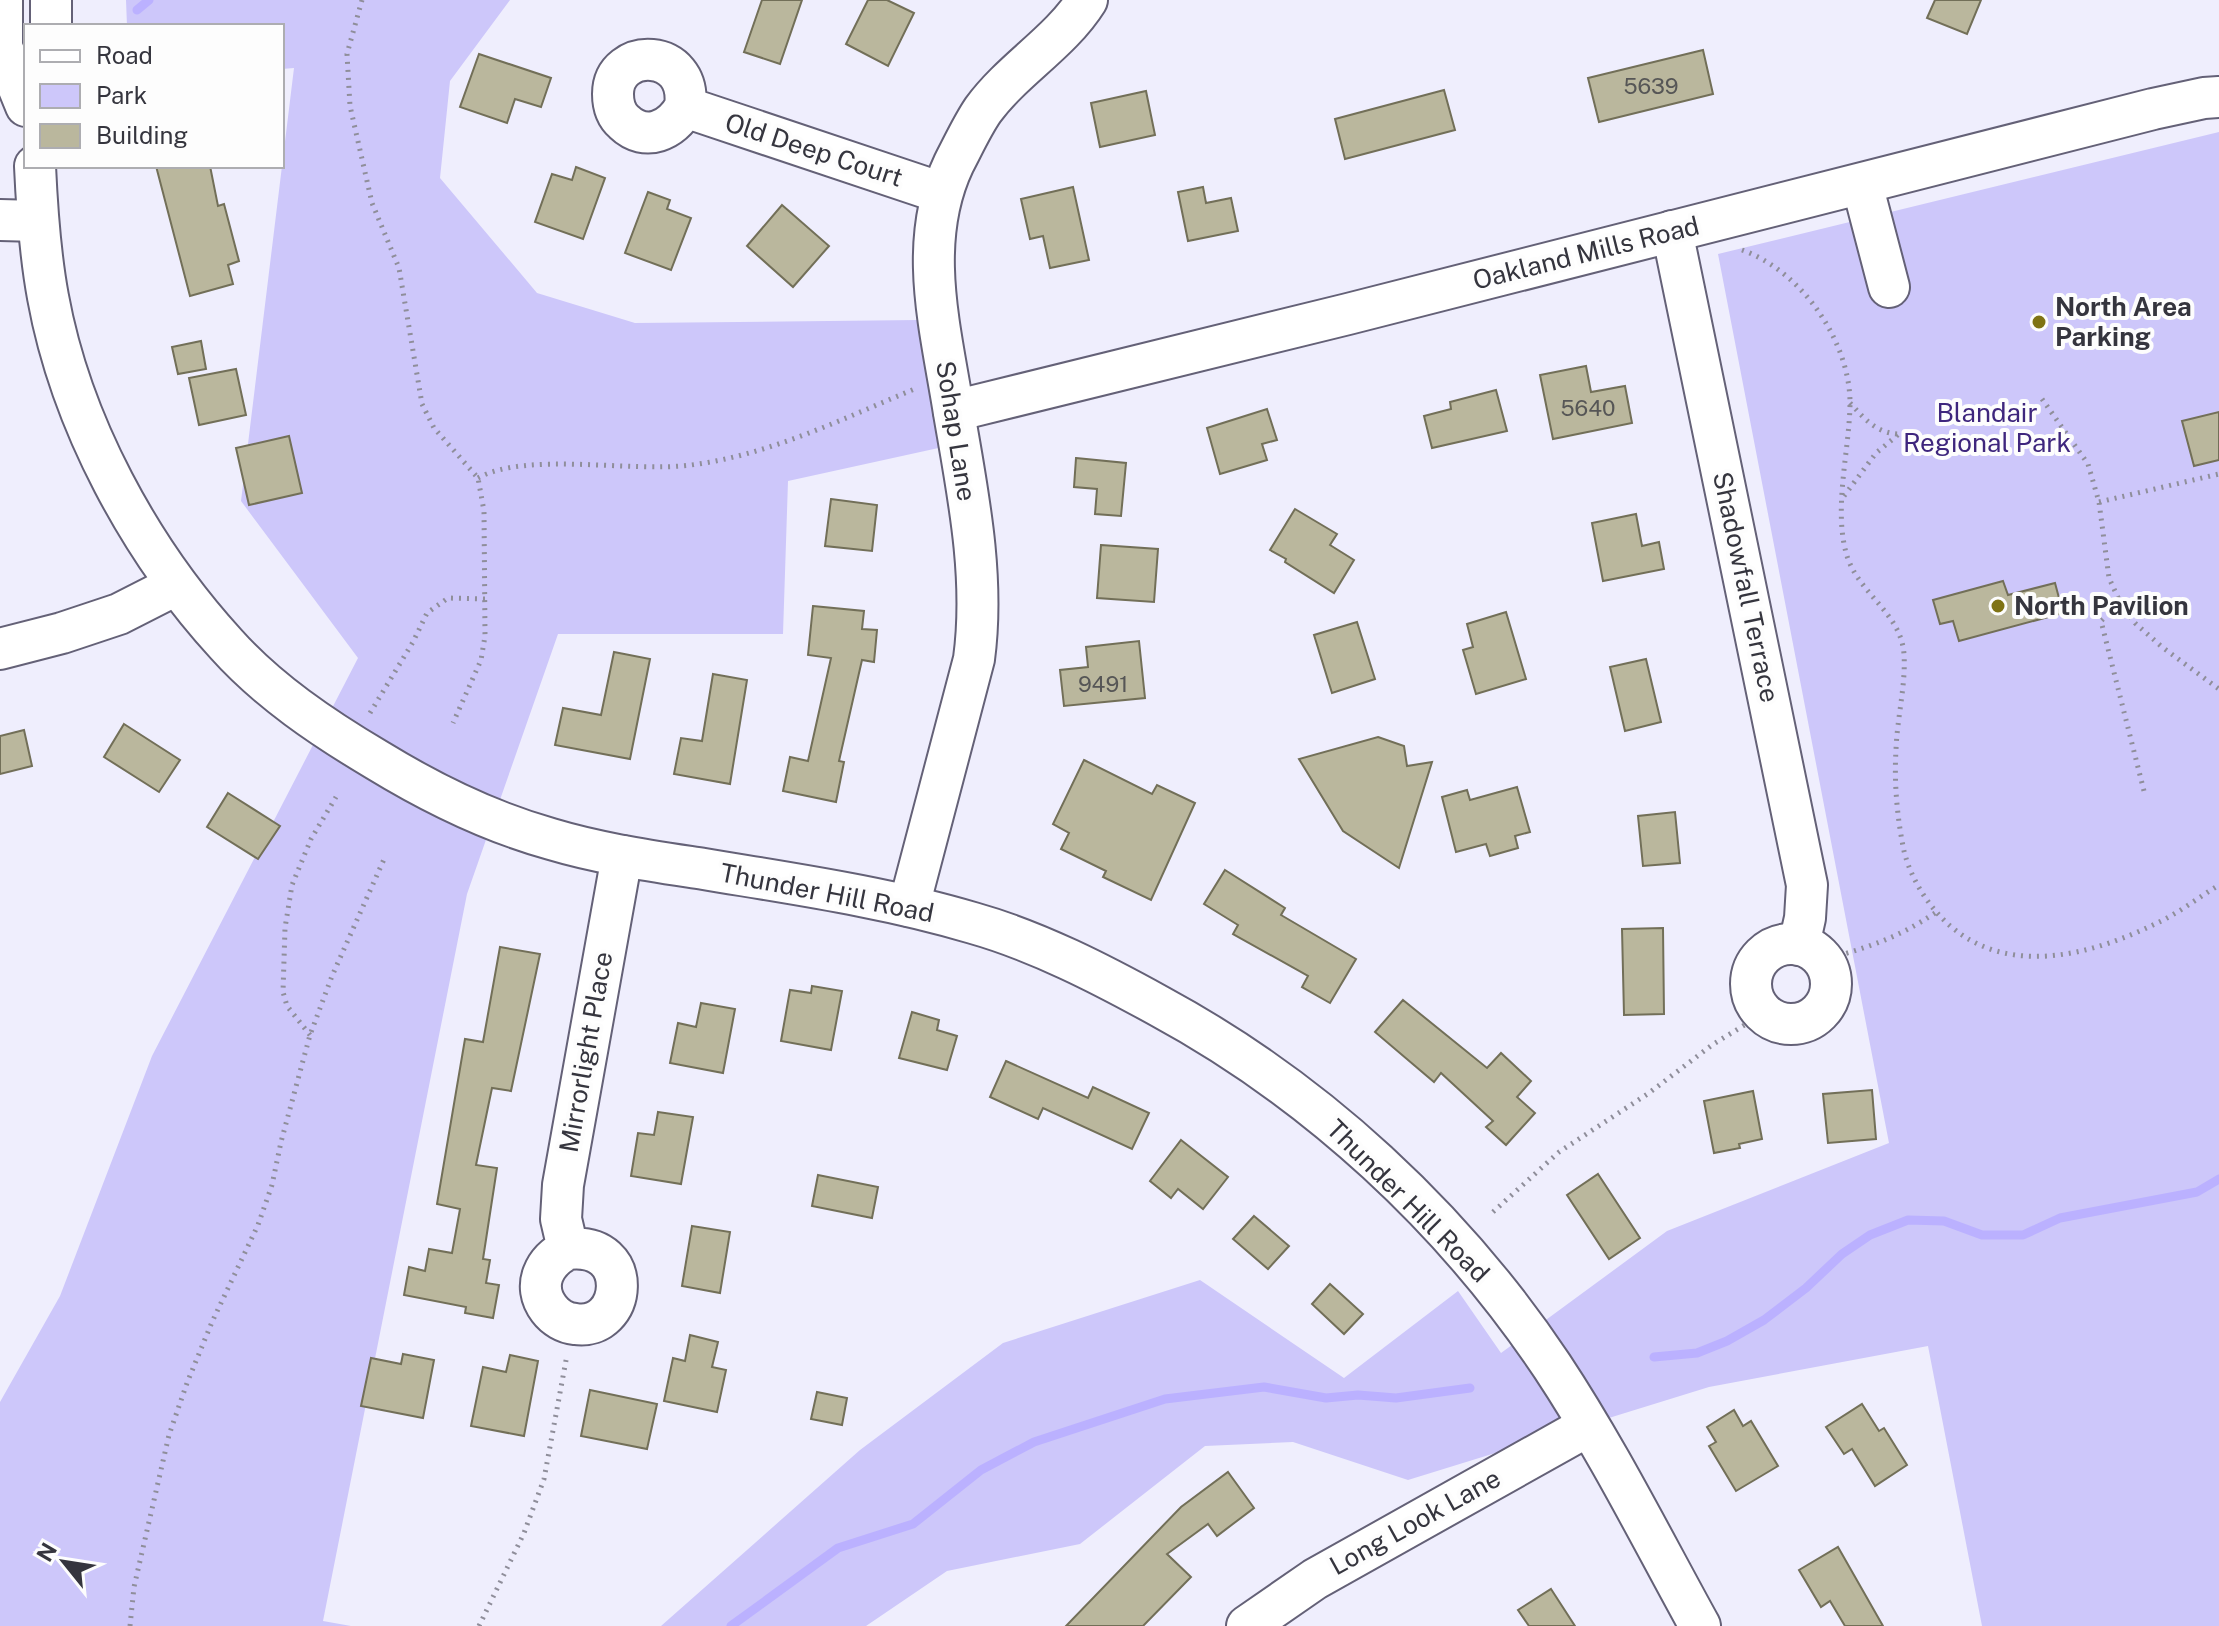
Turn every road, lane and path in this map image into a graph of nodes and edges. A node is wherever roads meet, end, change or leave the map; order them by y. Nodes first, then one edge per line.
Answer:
1 (2, 0) edge
2 (51, 0) edge
3 (362, 0) edge
4 (1087, 0) edge
5 (51, 24) edge
6 (2219, 97) edge
7 (24, 101) edge
8 (685, 107) dead end
9 (34, 168) edge
10 (1862, 184) junction
11 (942, 193) junction
12 (19, 220) edge
13 (1672, 231) junction
14 (1730, 246) dead end
15 (1889, 287) dead end
16 (951, 395) junction
17 (2042, 399) dead end
18 (1850, 403) junction
19 (2219, 474) edge
20 (478, 478) junction
21 (1842, 499) junction
22 (2099, 502) junction
23 (176, 585) junction
24 (485, 599) junction
25 (2120, 602) junction
26 (0, 649) edge
27 (2219, 689) edge
28 (370, 713) dead end
29 (453, 723) dead end
30 (2144, 791) dead end
31 (336, 797) dead end
32 (622, 856) junction
33 (385, 857) dead end
34 (2219, 885) edge
35 (909, 906) junction
36 (1935, 913) junction
37 (1811, 952) junction
38 (1764, 1013) junction
39 (310, 1035) junction
40 (1493, 1212) dead end
41 (568, 1249) junction
42 (572, 1324) junction
43 (1588, 1426) junction
44 (130, 1626) edge
45 (479, 1626) edge
46 (1247, 1626) edge
47 (1700, 1626) edge

1 - 7 street
2 - 5 street
3 - 20 path
4 - 11 street, Sohap Lane
6 - 10 street, Oakland Mills Road
8 - 11 street, Old Deep Court
9 - 12 street, Thunder Hill Road
10 - 13 street, Oakland Mills Road
10 - 15 street
11 - 16 street, Sohap Lane
12 - 23 street, Thunder Hill Road
13 - 16 street, Oakland Mills Road
13 - 37 street, Shadowfall Terrace
14 - 18 path
16 - 20 path
16 - 35 street, Sohap Lane
17 - 22 path
18 - 21 path
18 - 21 path
19 - 22 path
20 - 24 path
21 - 36 path
22 - 25 path
23 - 26 street
23 - 32 street, Thunder Hill Road
24 - 28 path
24 - 29 path
25 - 27 path
25 - 30 path
31 - 39 path
32 - 35 street, Thunder Hill Road
32 - 41 street, Mirrorlight Place
33 - 39 path
34 - 36 path
35 - 43 street, Thunder Hill Road
36 - 37 path
37 - 38 street
37 - 38 street, Shadowfall Terrace
38 - 40 path
39 - 44 path
41 - 42 street
41 - 42 street
42 - 45 path
43 - 46 street, Long Look Lane
43 - 47 street, Thunder Hill Road

